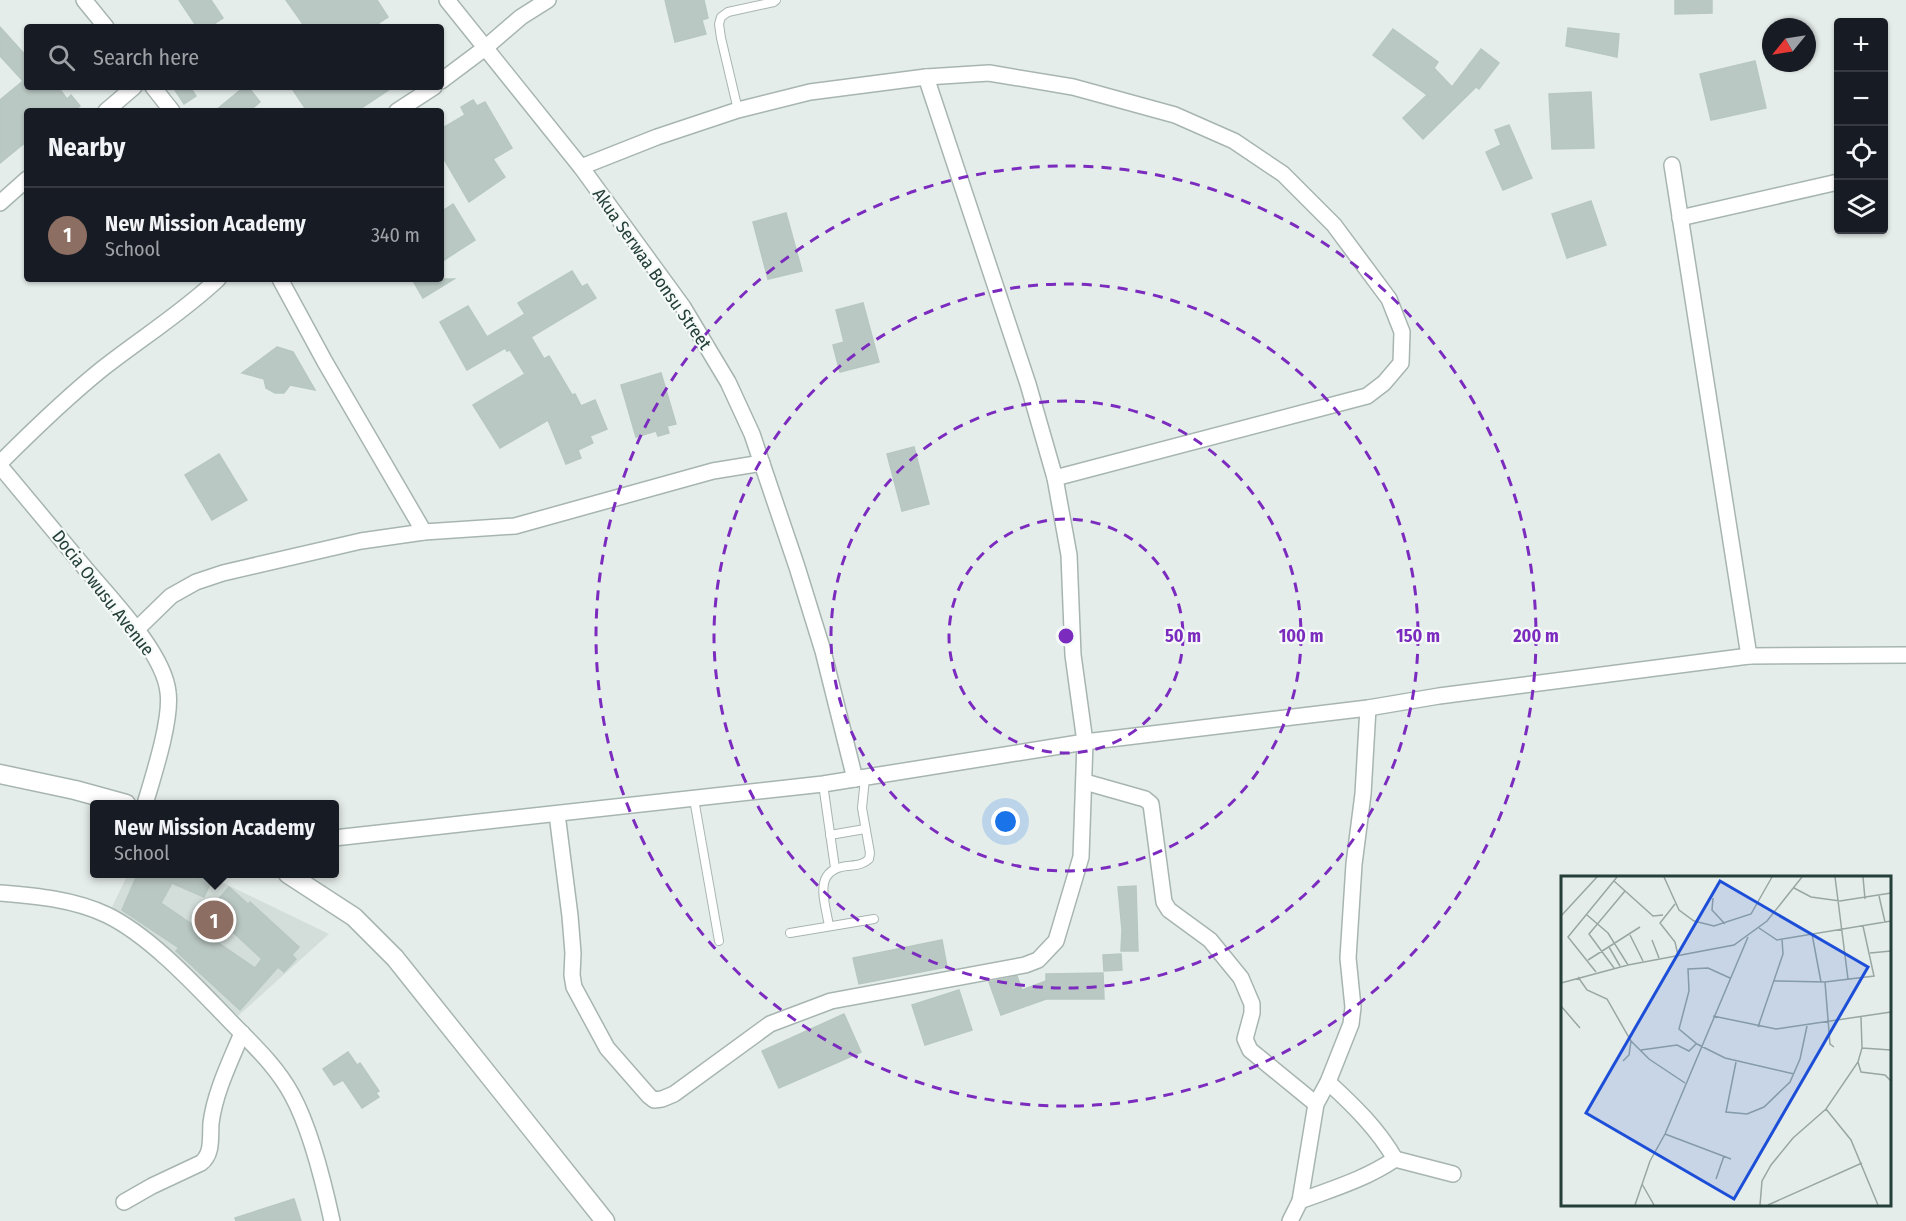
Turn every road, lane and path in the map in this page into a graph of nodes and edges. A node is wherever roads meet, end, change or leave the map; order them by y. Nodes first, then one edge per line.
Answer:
1 (84, 0) edge
2 (447, 0) edge
3 (548, 0) edge
4 (776, 0) edge
5 (104, 24) edge
6 (485, 48) junction
7 (926, 77) junction
8 (444, 79) edge
9 (130, 90) edge
10 (155, 90) edge
11 (429, 90) edge
12 (110, 108) edge
13 (170, 108) edge
14 (402, 108) edge
15 (738, 110) junction
16 (1672, 165) dead end
17 (581, 167) junction
18 (24, 182) edge
19 (1834, 183) edge
20 (0, 202) edge
21 (1680, 218) junction
22 (215, 282) edge
23 (282, 282) edge
24 (762, 463) junction
25 (0, 464) edge
26 (1055, 478) junction
27 (424, 532) junction
28 (136, 630) junction
29 (1906, 655) edge
30 (1749, 656) junction
31 (1368, 708) junction
32 (1085, 742) junction
33 (0, 774) edge
34 (860, 779) junction
35 (1085, 782) junction
36 (823, 784) junction
37 (694, 799) junction
38 (111, 800) edge
39 (147, 800) edge
40 (557, 814) junction
41 (865, 829) junction
42 (830, 835) junction
43 (339, 837) edge
44 (835, 868) junction
45 (296, 878) edge
46 (0, 893) edge
47 (874, 919) dead end
48 (829, 926) junction
49 (790, 933) dead end
50 (719, 941) dead end
51 (242, 1033) junction
52 (1328, 1082) junction
53 (1316, 1104) junction
54 (1395, 1159) junction
55 (1454, 1174) dead end
56 (1300, 1201) junction
57 (124, 1202) dead end
58 (598, 1219) edge
59 (332, 1221) edge
60 (1290, 1221) edge

1 - 5 street
2 - 6 street, Akua Serwaa Bonsu Street
3 - 6 street
4 - 15 lane
6 - 8 street
6 - 17 street, Akua Serwaa Bonsu Street
7 - 15 street
7 - 26 street
7 - 26 street
9 - 12 street
10 - 13 street
11 - 14 street
15 - 17 street
16 - 21 street
17 - 24 street, Akua Serwaa Bonsu Street
18 - 20 street
19 - 21 street
21 - 30 street
22 - 25 street
23 - 27 street
24 - 27 street
24 - 34 street, Akua Serwaa Bonsu Street
25 - 28 street, Docia Owusu Avenue
26 - 32 street
27 - 28 street
28 - 39 street, Docia Owusu Avenue
29 - 30 street
30 - 31 street
31 - 32 street
31 - 52 street
32 - 34 street
32 - 35 street
33 - 38 street
34 - 36 street
34 - 41 lane
35 - 40 street
35 - 53 street
36 - 37 street
36 - 42 lane
37 - 40 street
37 - 50 lane
40 - 43 street
41 - 42 lane
41 - 44 lane
42 - 44 lane
44 - 48 lane
45 - 58 street
46 - 51 street
47 - 48 lane
48 - 49 lane
51 - 57 street
51 - 59 street
52 - 53 street
52 - 54 street
53 - 56 street
54 - 55 street
54 - 56 street
56 - 60 street

